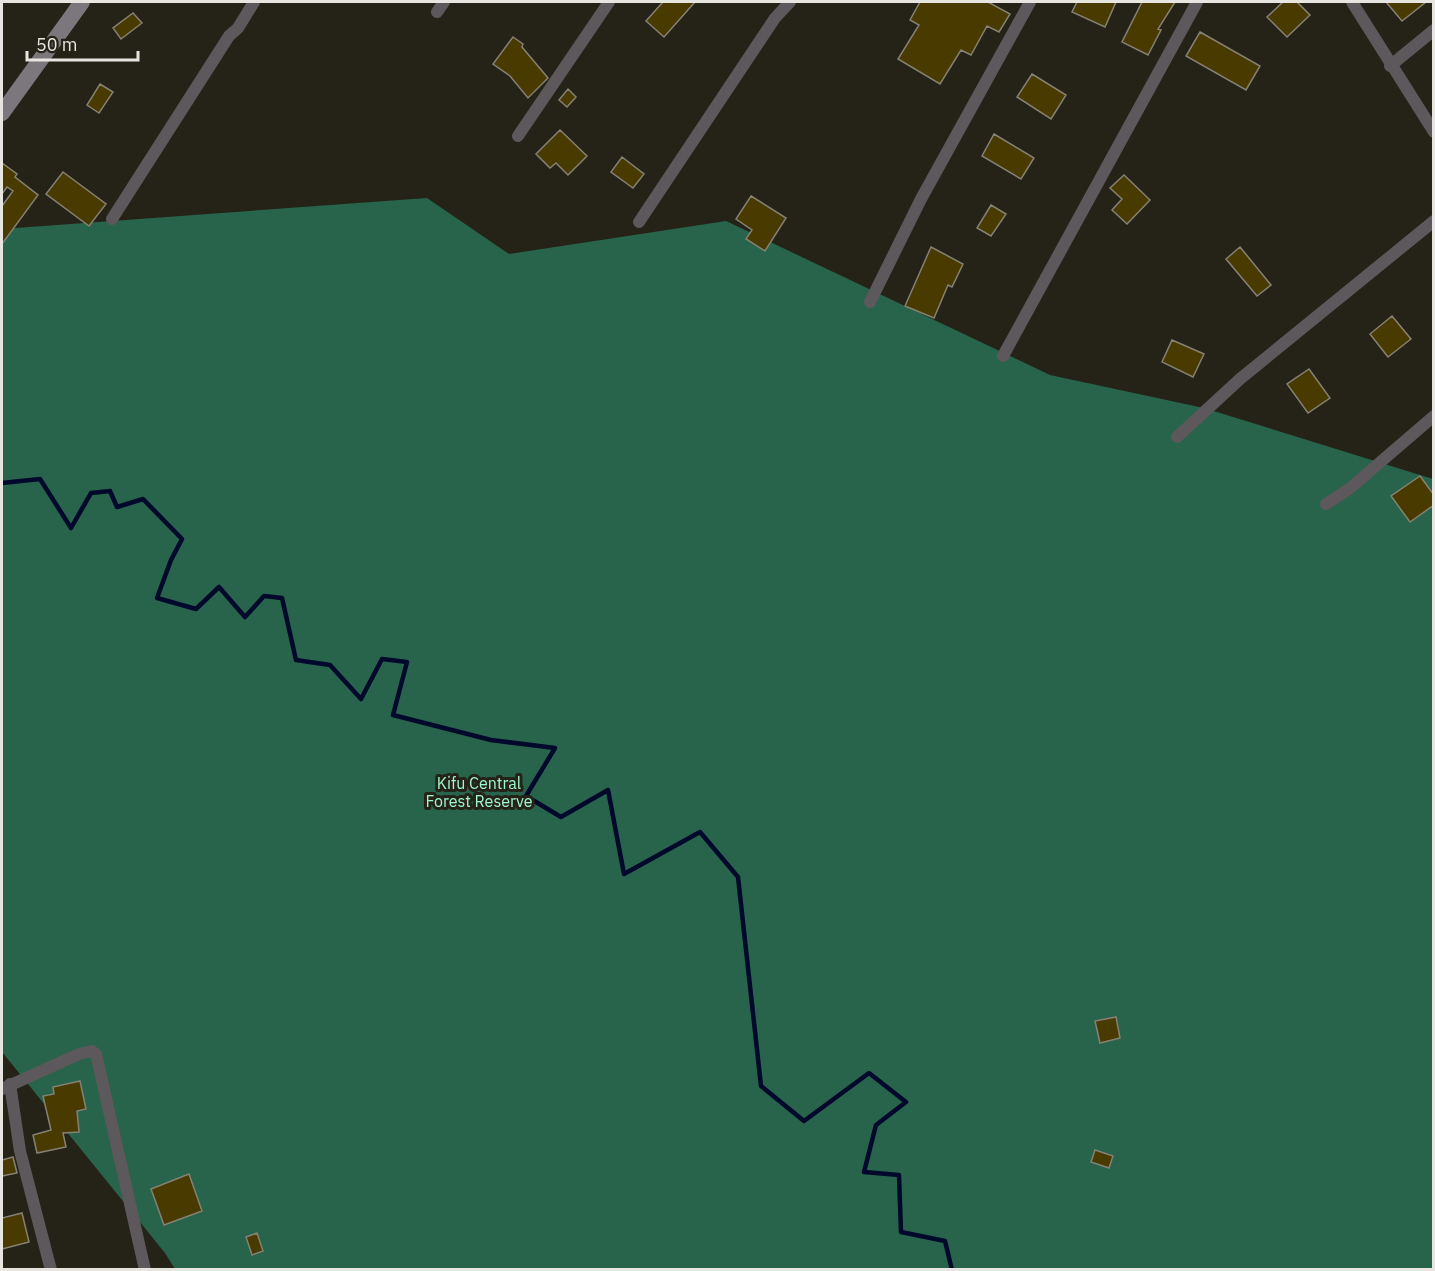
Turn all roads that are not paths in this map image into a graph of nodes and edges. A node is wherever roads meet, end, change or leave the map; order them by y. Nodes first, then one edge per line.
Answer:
1 (82, 2) edge
2 (254, 2) edge
3 (609, 2) edge
4 (790, 2) edge
5 (1030, 2) edge
6 (1197, 2) edge
7 (1352, 2) edge
8 (1434, 30) edge
9 (1390, 66) junction
10 (2, 113) edge
11 (1434, 132) edge
12 (518, 136) dead end
13 (112, 219) dead end
14 (1434, 221) edge
15 (639, 222) dead end
16 (870, 302) dead end
17 (1003, 356) dead end
18 (1434, 416) edge
19 (1177, 437) dead end
20 (1326, 504) dead end
21 (6, 1086) edge
22 (51, 1269) edge
23 (145, 1269) edge

1 - 10 street
2 - 13 street
3 - 12 street
4 - 15 street
5 - 16 street
6 - 17 street
7 - 9 street
8 - 9 street
9 - 11 street
14 - 19 street
18 - 20 street
21 - 22 street
21 - 23 street

